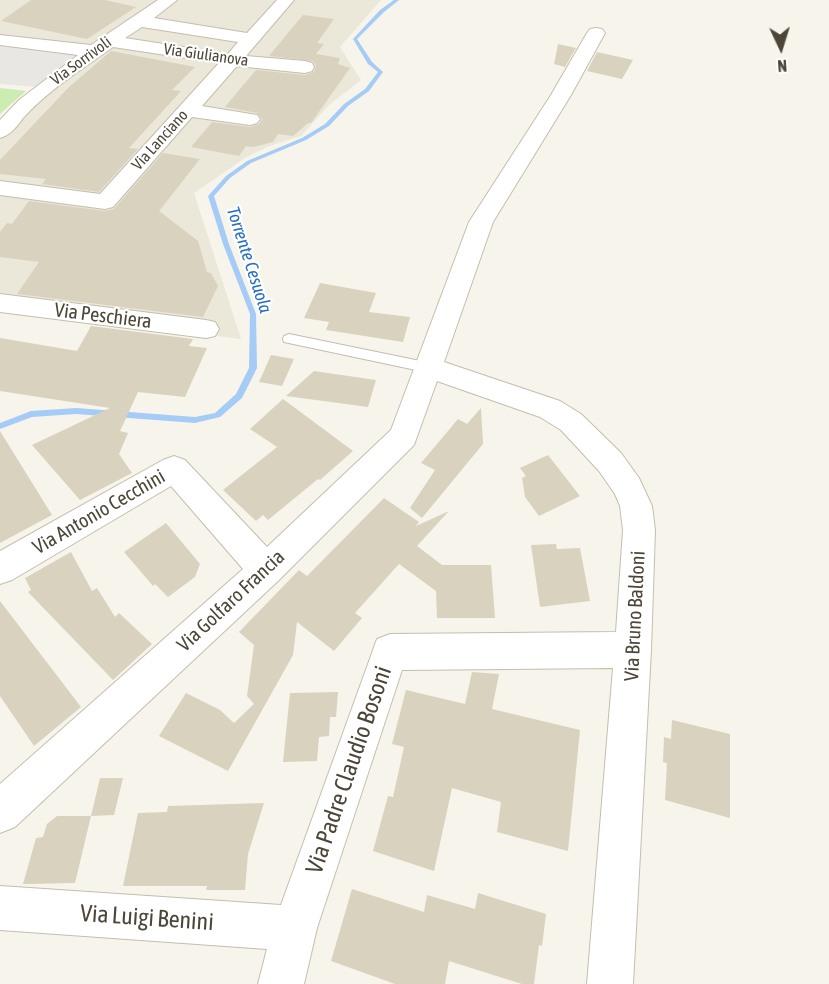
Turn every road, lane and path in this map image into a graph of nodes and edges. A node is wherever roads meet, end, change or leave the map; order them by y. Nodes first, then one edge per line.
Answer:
1 (169, 0) edge
2 (286, 0) edge
3 (139, 21) junction
4 (596, 33) dead end
5 (251, 39) junction
6 (6, 42) edge
7 (100, 46) junction
8 (234, 60) junction
9 (305, 67) dead end
10 (187, 110) junction
11 (250, 119) dead end
12 (0, 132) edge
13 (0, 188) edge
14 (0, 303) edge
15 (206, 329) dead end
16 (289, 339) dead end
17 (430, 368) junction
18 (0, 569) edge
19 (266, 570) junction
20 (633, 650) junction
21 (0, 812) edge
22 (0, 908) edge
23 (295, 928) junction
24 (281, 984) edge
25 (610, 984) edge

1 - 3 street, Via Sorrivoli
2 - 5 street, Via Lanciano
3 - 5 street, Via Giulianova
3 - 7 street, Via Sorrivoli
4 - 17 street, Via Golfaro Francia
5 - 8 street, Via Lanciano
6 - 7 street, Via Giulianova
7 - 8 street, Via Giulianova
7 - 12 street, Via Sorrivoli
8 - 9 street, Via Giulianova
8 - 10 street, Via Lanciano
10 - 11 street
10 - 13 street, Via Lanciano
14 - 15 street, Via Peschiera
16 - 17 lane
17 - 19 street, Via Golfaro Francia
17 - 20 street, Via Bruno Baldoni
18 - 19 street, Via Antonio Cecchini
19 - 21 street, Via Golfaro Francia
20 - 23 street, Via Padre Claudio Bosoni
20 - 25 street, Via Bruno Baldoni
22 - 23 street, Via Luigi Benini
23 - 24 street, Via Padre Claudio Bosoni

